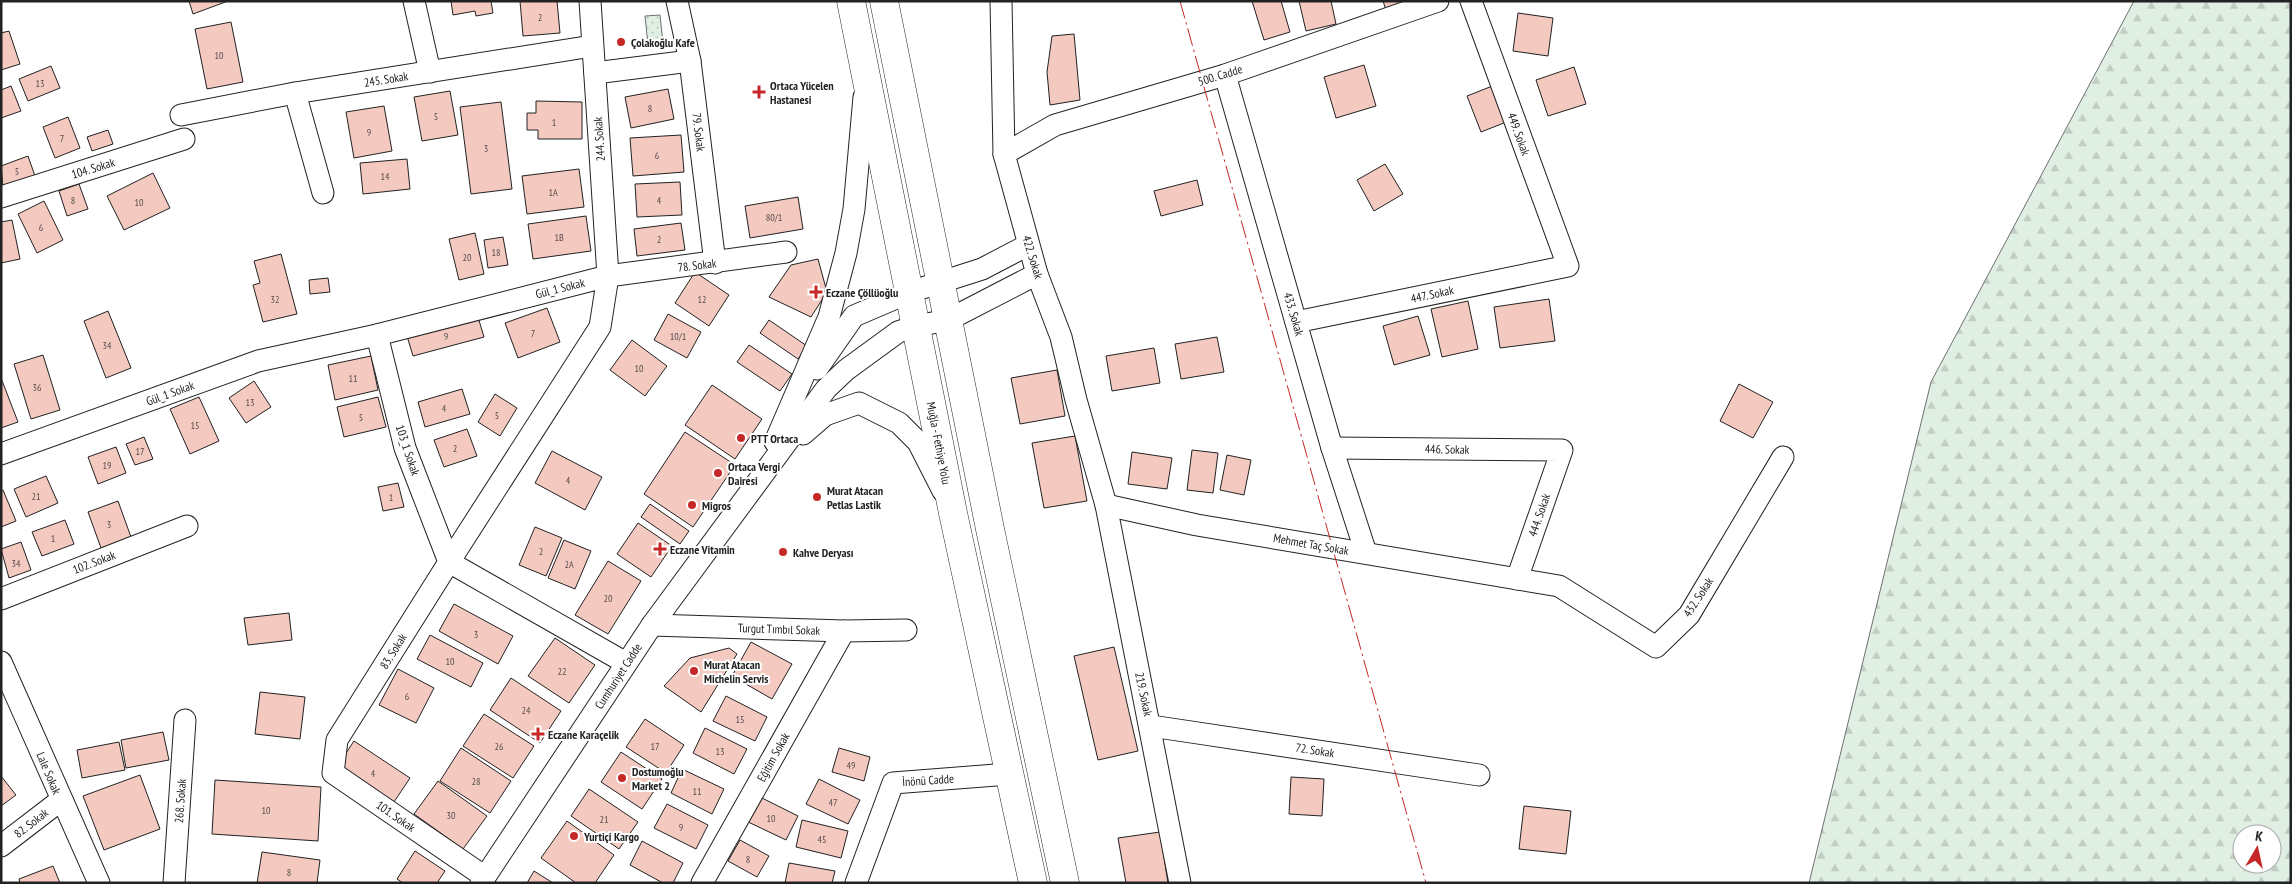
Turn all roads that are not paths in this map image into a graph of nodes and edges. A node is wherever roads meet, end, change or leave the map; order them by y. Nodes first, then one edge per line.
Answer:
1 (414, 1) edge
2 (590, 1) edge
3 (677, 1) edge
4 (851, 1) edge
5 (884, 1) edge
6 (1001, 1) edge
7 (1438, 1) edge
8 (1471, 1) edge
9 (592, 46) junction
10 (690, 61) junction
11 (866, 71) junction
12 (430, 72) junction
13 (594, 73) junction
14 (1225, 75) junction
15 (295, 93) junction
16 (181, 115) dead end
17 (184, 139) dead end
18 (1004, 154) junction
19 (323, 193) dead end
20 (1, 197) edge
21 (1028, 245) junction
22 (786, 252) dead end
23 (715, 263) junction
24 (1568, 266) joint
25 (1037, 274) junction
26 (608, 276) junction
27 (940, 282) junction
28 (910, 292) junction
29 (948, 320) junction
30 (1296, 322) junction
31 (916, 326) junction
32 (377, 334) junction
33 (794, 399) junction
34 (1332, 448) junction
35 (1562, 450) joint
36 (1, 454) edge
37 (1783, 457) dead end
38 (761, 474) junction
39 (1106, 505) junction
40 (953, 513) junction
41 (187, 526) dead end
42 (1366, 553) junction
43 (449, 562) junction
44 (1517, 579) junction
45 (1, 598) edge
46 (652, 625) junction
47 (906, 630) dead end
48 (844, 631) junction
49 (1, 662) edge
50 (626, 664) junction
51 (185, 720) dead end
52 (1150, 726) junction
53 (337, 740) joint
54 (1009, 774) junction
55 (1479, 775) dead end
56 (61, 800) junction
57 (1, 846) edge
58 (483, 880) edge
59 (99, 883) edge
60 (174, 883) edge
61 (702, 883) edge
62 (856, 883) edge
63 (1032, 883) edge
64 (1065, 883) edge
65 (1180, 883) edge

1 - 12 street
2 - 9 street, 244. Sokak
3 - 10 street, 79. Sokak
4 - 11 highway, Muğla - Fethiye Yolu
5 - 27 highway
6 - 18 street, 422. Sokak
7 - 14 street, 500. Cadde
8 - 24 street, 449. Sokak
9 - 12 street, 245. Sokak
9 - 13 street, 244. Sokak
10 - 13 street
10 - 23 street, 79. Sokak
11 - 28 highway, Muğla - Fethiye Yolu
11 - 33 street
12 - 15 street, 245. Sokak
13 - 26 street, 244. Sokak
14 - 18 street, 500. Cadde
14 - 30 street, 433. Sokak
15 - 16 street, 245. Sokak
15 - 19 street
17 - 20 street, 104. Sokak
18 - 21 street, 422. Sokak
21 - 25 street, 422. Sokak
21 - 27 street
22 - 23 street, 78. Sokak
23 - 26 street, 78. Sokak
24 - 30 street, 447. Sokak
25 - 29 street
25 - 39 street, 422. Sokak
26 - 32 street, Gül_1 Sokak
26 - 43 street
27 - 28 street
27 - 29 highway
28 - 31 highway, Muğla - Fethiye Yolu
28 - 33 street
29 - 31 street
29 - 64 highway
30 - 34 street, 433. Sokak
31 - 38 street
31 - 40 highway, Muğla - Fethiye Yolu
32 - 36 street, Gül_1 Sokak
32 - 43 street, 103_1 Sokak
33 - 38 street
34 - 35 street, 446. Sokak
34 - 42 street, 433. Sokak
35 - 44 street, 444. Sokak
37 - 44 street, 432. Sokak
38 - 40 street
38 - 46 street, Cumhuriyet Cadde
39 - 42 street, Mehmet Taç Sokak
39 - 52 street, 219. Sokak
40 - 54 highway, Muğla - Fethiye Yolu
41 - 45 street, 102. Sokak
42 - 44 street, Mehmet Taç Sokak
43 - 50 street
43 - 53 street, 83. Sokak
46 - 48 street, Turgut Tımbıl Sokak
46 - 50 street, Cumhuriyet Cadde
47 - 48 street, Turgut Tımbıl Sokak
48 - 61 street, Eğitim Sokak
49 - 56 street, Lale Sokak
50 - 58 street, Cumhuriyet Cadde
51 - 60 street, 268. Sokak
52 - 55 street, 72. Sokak
52 - 65 street, 219. Sokak
53 - 58 street, 101. Sokak
54 - 62 street, İnönü Cadde
54 - 63 highway, Muğla - Fethiye Yolu
56 - 57 street, 82. Sokak
56 - 59 street, Lale Sokak

